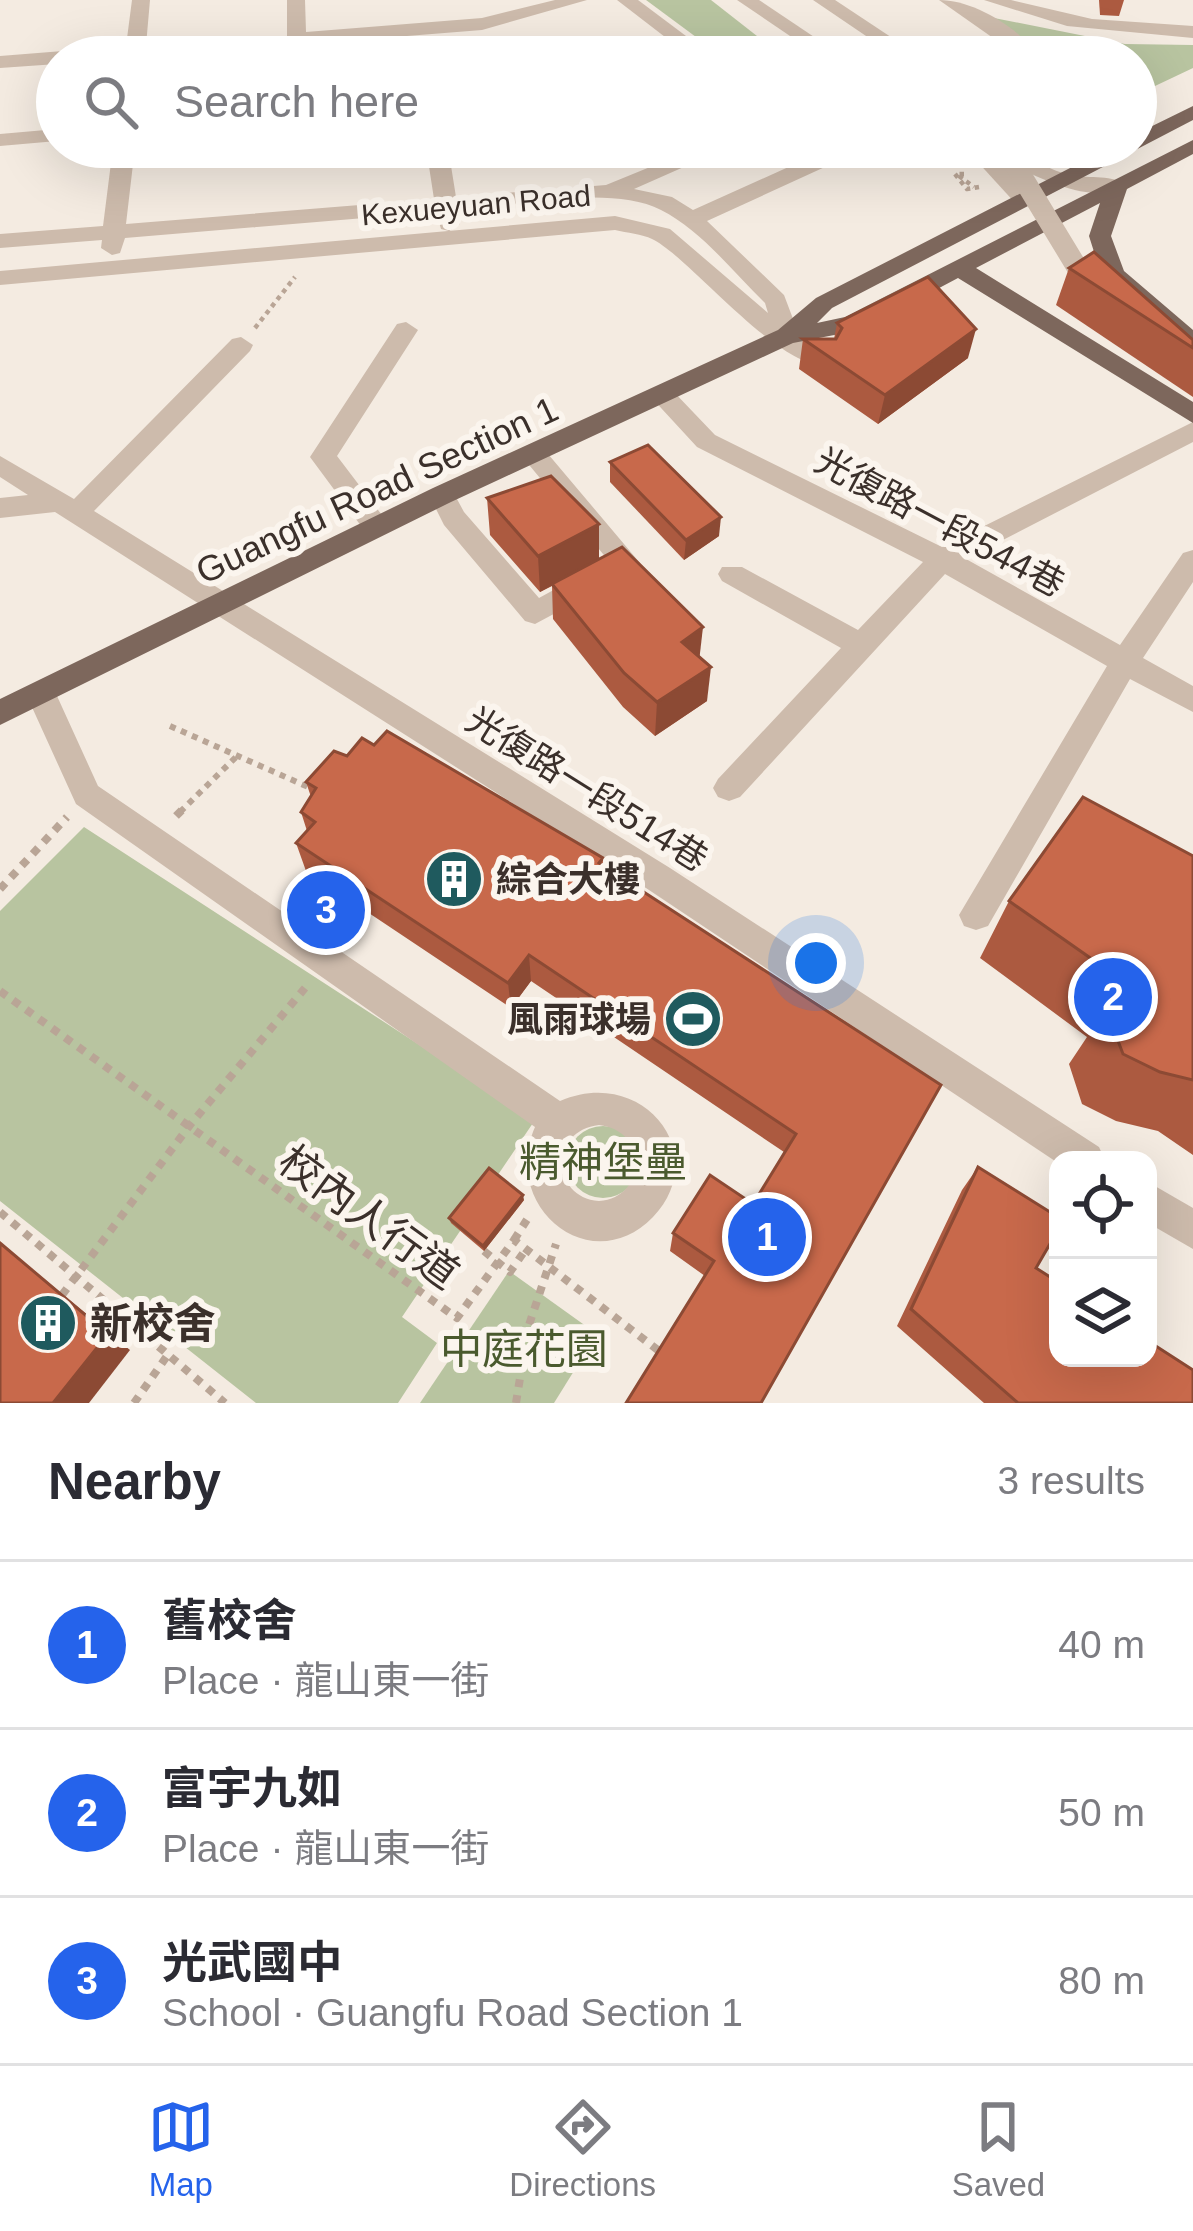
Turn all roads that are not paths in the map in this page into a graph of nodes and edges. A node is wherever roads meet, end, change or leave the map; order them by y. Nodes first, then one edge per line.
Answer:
1 (141, 0) edge
2 (296, 0) edge
3 (578, 0) edge
4 (626, 0) edge
5 (746, 0) edge
6 (764, 0) edge
7 (822, 0) edge
8 (948, 0) edge
9 (993, 0) edge
10 (1193, 32) edge
11 (137, 36) edge
12 (296, 36) edge
13 (389, 36) edge
14 (669, 36) edge
15 (802, 36) edge
16 (816, 36) edge
17 (878, 36) edge
18 (1006, 36) edge
19 (36, 59) edge
20 (0, 62) edge
21 (1193, 112) edge
22 (1157, 131) edge
23 (36, 137) edge
24 (0, 140) edge
25 (1193, 146) edge
26 (1157, 165) edge
27 (122, 168) edge
28 (440, 168) edge
29 (665, 168) edge
30 (795, 168) edge
31 (995, 168) edge
32 (1015, 168) edge
33 (1038, 168) edge
34 (1078, 168) edge
35 (1106, 168) edge
36 (1151, 168) edge
37 (1061, 181) junction
38 (1117, 186) junction
39 (610, 190) junction
40 (1025, 200) junction
41 (446, 204) junction
42 (692, 219) junction
43 (114, 232) junction
44 (452, 238) junction
45 (0, 241) edge
46 (110, 268) junction
47 (958, 268) junction
48 (0, 278) edge
49 (406, 330) dead end
50 (787, 335) junction
51 (1193, 343) edge
52 (241, 345) road end
53 (820, 358) edge
54 (1193, 367) edge
55 (663, 396) junction
56 (1193, 414) edge
57 (1193, 431) edge
58 (534, 454) junction
59 (0, 465) edge
60 (442, 495) junction
61 (67, 507) junction
62 (0, 508) edge
63 (377, 527) junction
64 (942, 560) junction
65 (1193, 560) edge
66 (732, 574) dead end
67 (222, 604) junction
68 (862, 646) junction
69 (1125, 662) junction
70 (41, 694) junction
71 (1190, 694) edge
72 (0, 713) edge
73 (729, 788) dead end
74 (976, 915) dead end
75 (560, 1123) junction
76 (1072, 1151) edge
77 (1157, 1207) edge
78 (1193, 1230) edge

1 - 11 street
2 - 12 street
3 - 13 street
4 - 14 street
5 - 15 street
6 - 16 street
7 - 17 street
8 - 18 street
9 - 10 street
19 - 20 street
21 - 22 main road
23 - 24 street
25 - 26 main road, Guangfu Road Section 1
27 - 43 street
28 - 41 street
29 - 39 street
30 - 42 street
31 - 40 street
32 - 54 street, bridge
33 - 37 street
34 - 37 main road, Guangfu Road Section 1
35 - 38 street
36 - 38 main road, Guangfu Road Section 1
37 - 38 street
37 - 40 main road, Guangfu Road Section 1
38 - 47 main road, Guangfu Road Section 1
38 - 51 main road
39 - 41 street, Kexueyuan Road
39 - 42 street, Kexueyuan Road
40 - 50 main road, Guangfu Road Section 1
41 - 43 street, Kexueyuan Road
41 - 44 street
42 - 50 street, Kexueyuan Road
43 - 45 street, Kexueyuan Road
43 - 46 street
44 - 46 street, Kexueyuan Road
44 - 50 street, Kexueyuan Road
46 - 48 street, Kexueyuan Road
47 - 50 main road, Guangfu Road Section 1
47 - 56 main road
49 - 63 street
50 - 53 street
50 - 55 main road, Guangfu Road Section 1
52 - 61 street
55 - 58 main road, Guangfu Road Section 1
55 - 64 street, 光復路一段544巷
57 - 64 street
58 - 60 main road, Guangfu Road Section 1
58 - 60 street
59 - 61 street, 光復路一段514巷
60 - 63 main road, Guangfu Road Section 1
61 - 62 street
61 - 67 street, 光復路一段514巷
63 - 67 main road, Guangfu Road Section 1
64 - 68 street
64 - 69 street, 光復路一段544巷
65 - 69 street
66 - 68 street
67 - 70 main road, Guangfu Road Section 1
67 - 76 street, 光復路一段514巷
68 - 73 street
69 - 71 street, 光復路一段544巷
69 - 74 street
70 - 72 main road, Guangfu Road Section 1
70 - 75 street
75 - 75 street
77 - 78 street

